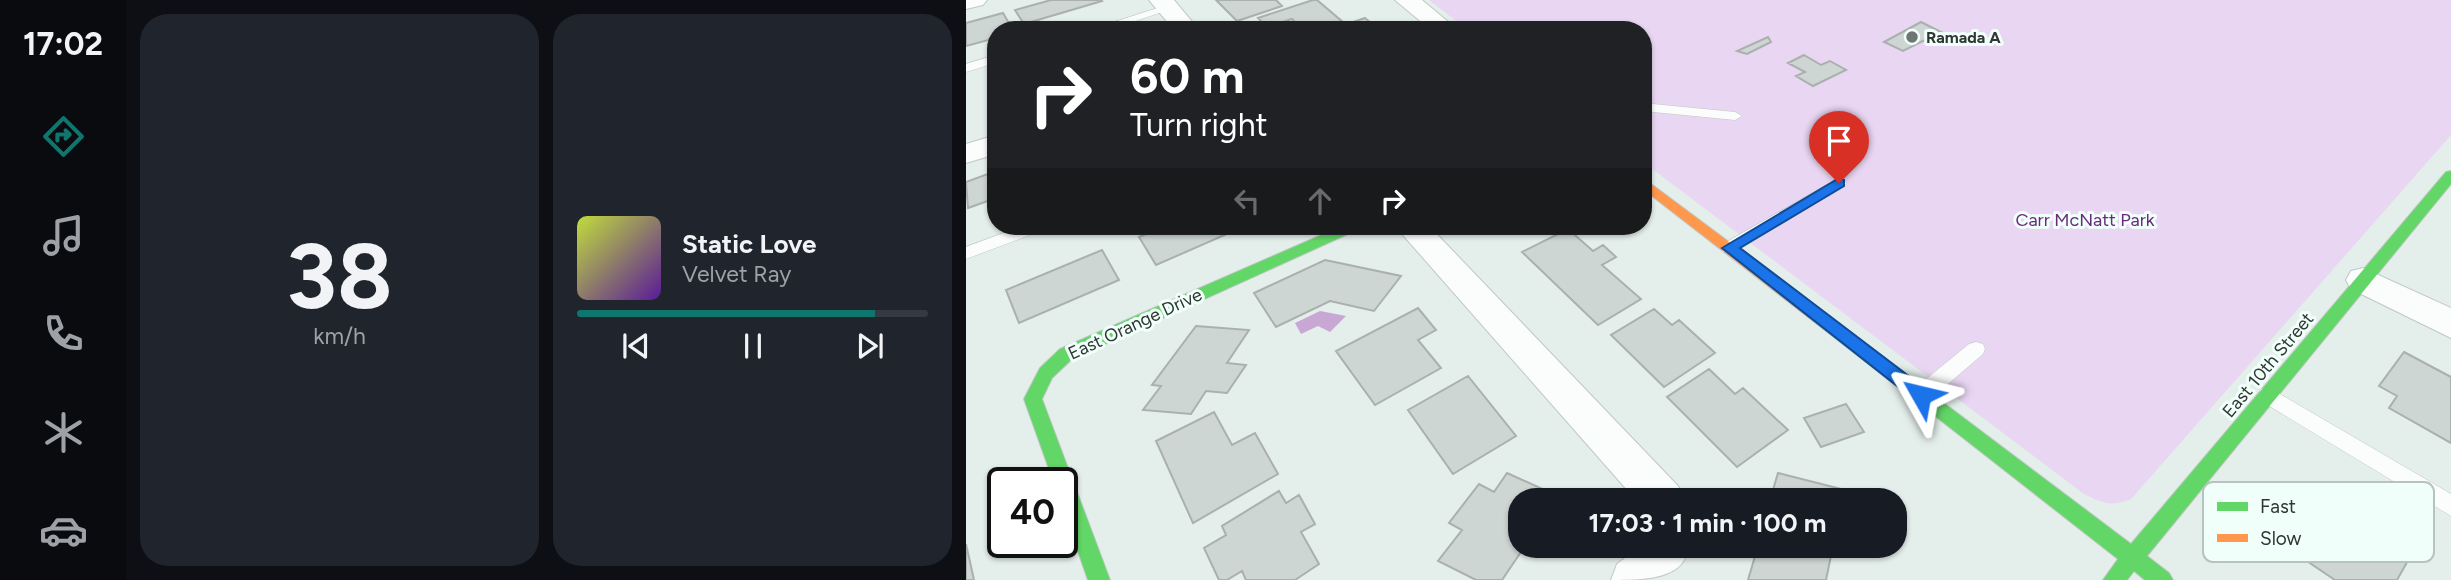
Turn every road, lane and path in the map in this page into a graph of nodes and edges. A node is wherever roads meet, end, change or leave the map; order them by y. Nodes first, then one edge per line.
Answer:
1 (975, 0) edge
2 (1408, 0) edge
3 (966, 2) edge
4 (1164, 4) edge
5 (1119, 21) edge
6 (1179, 21) edge
7 (1435, 21) edge
8 (987, 62) edge
9 (966, 68) edge
10 (1652, 108) edge
11 (1735, 116) dead end
12 (987, 147) edge
13 (966, 154) edge
14 (2450, 177) edge
15 (1839, 183) dead end
16 (1652, 189) edge
17 (1013, 235) edge
18 (1334, 235) edge
19 (1419, 235) edge
20 (1729, 248) junction
21 (966, 253) edge
22 (2363, 280) junction
23 (2451, 324) edge
24 (1976, 349) dead end
25 (1921, 395) junction
26 (2268, 395) junction
27 (2411, 482) edge
28 (1652, 488) edge
29 (2434, 496) edge
30 (2451, 506) edge
31 (2133, 557) junction
32 (1662, 558) edge
33 (1099, 580) edge
34 (1634, 580) edge
35 (2114, 580) edge
36 (2162, 580) edge

1 - 3 street
2 - 7 street
4 - 5 lane
4 - 6 street
8 - 9 lane
10 - 11 lane
12 - 13 street
14 - 22 street, East 10th Street
15 - 20 lane
16 - 20 street
17 - 21 lane
18 - 33 street, East Orange Drive
19 - 28 street
20 - 25 street
22 - 23 street
22 - 26 street, East 10th Street
24 - 25 lane
25 - 31 street
26 - 27 lane
26 - 31 street, East 10th Street
29 - 30 lane
31 - 35 street, East 10th Street
31 - 36 street
32 - 34 street

